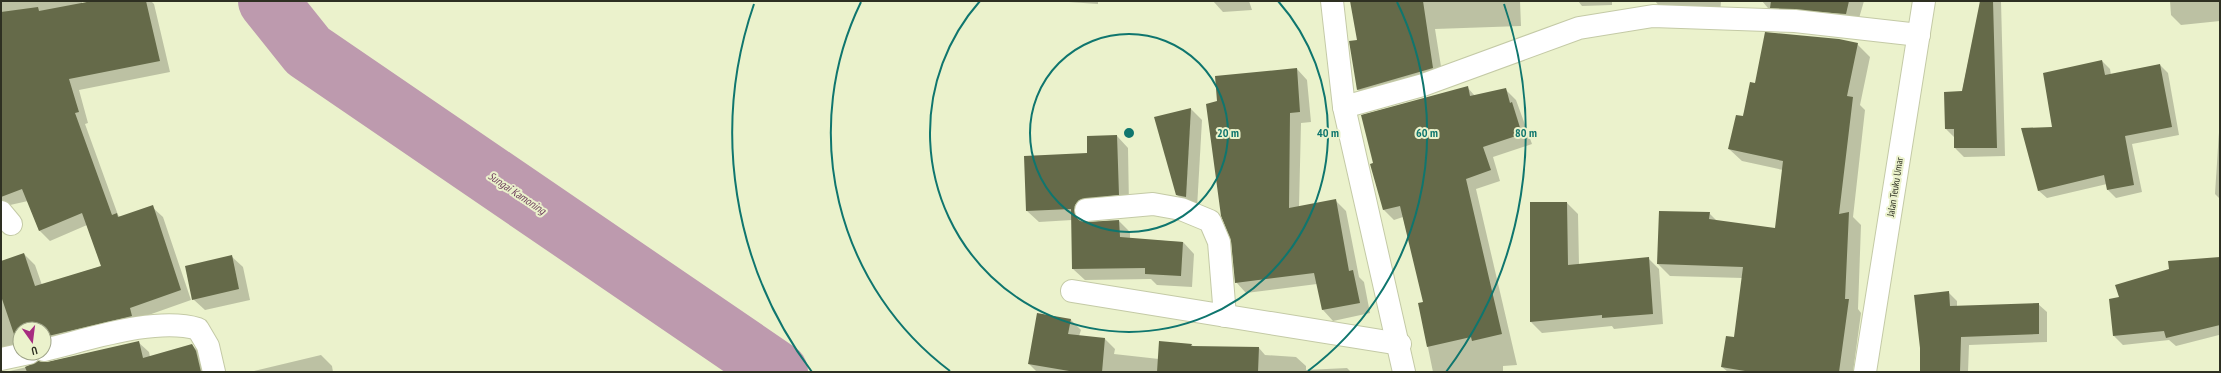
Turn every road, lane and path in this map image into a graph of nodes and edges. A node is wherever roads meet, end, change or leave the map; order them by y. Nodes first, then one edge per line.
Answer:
1 (1332, 1) edge
2 (1924, 1) edge
3 (1919, 35) junction
4 (1344, 108) junction
5 (1086, 210) dead end
6 (1072, 291) dead end
7 (1225, 316) junction
8 (1400, 344) junction
9 (52, 348) edge
10 (12, 357) edge
11 (1, 359) edge
12 (214, 372) edge
13 (1404, 372) edge
14 (1865, 372) edge

1 - 4 street
2 - 3 street, Jalan Teuku Umar
3 - 4 street
3 - 14 street, Jalan Teuku Umar
4 - 8 street
5 - 7 street
6 - 7 street
7 - 8 street
8 - 13 street
9 - 12 street
10 - 11 street

